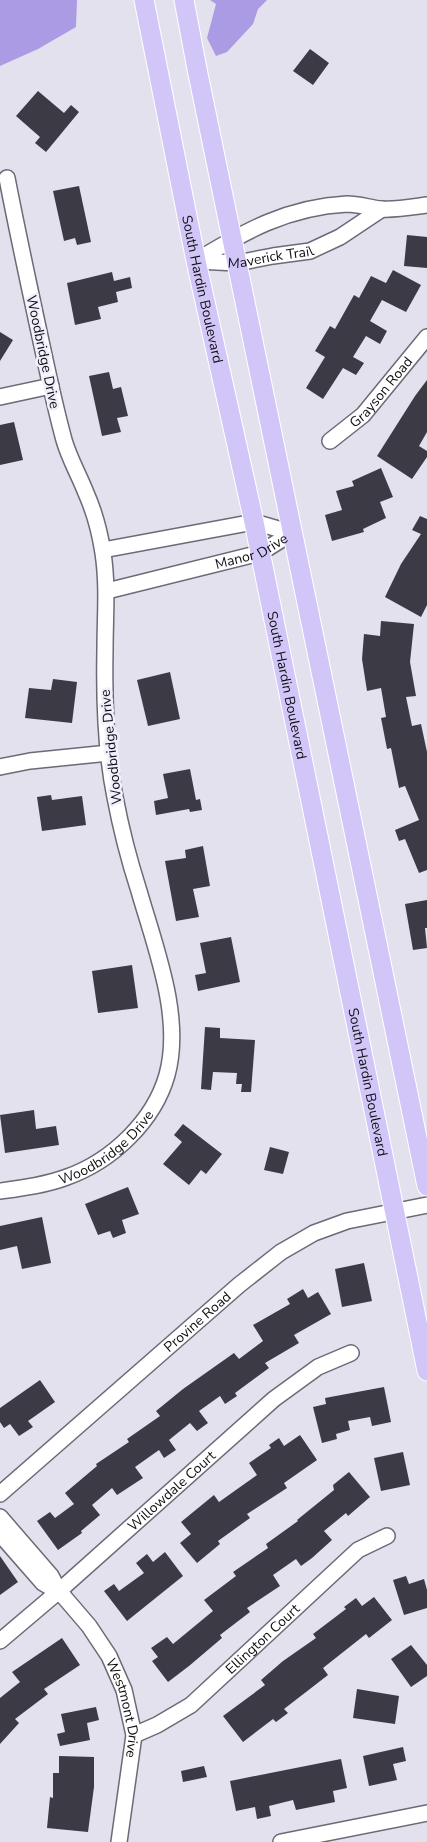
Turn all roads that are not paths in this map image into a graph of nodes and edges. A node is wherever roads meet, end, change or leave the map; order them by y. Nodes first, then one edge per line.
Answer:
1 (144, 0) edge
2 (184, 0) edge
3 (7, 178) dead end
4 (427, 205) edge
5 (382, 209) junction
6 (232, 239) junction
7 (196, 261) junction
8 (237, 263) junction
9 (427, 337) edge
10 (50, 386) junction
11 (0, 397) edge
12 (330, 441) dead end
13 (254, 522) junction
14 (292, 533) junction
15 (103, 550) junction
16 (260, 553) junction
17 (107, 591) junction
18 (109, 753) junction
19 (0, 767) edge
20 (427, 1186) edge
21 (0, 1191) edge
22 (427, 1205) edge
23 (394, 1212) junction
24 (351, 1354) dead end
25 (427, 1371) edge
26 (0, 1494) edge
27 (0, 1517) edge
28 (0, 1534) edge
29 (387, 1536) dead end
30 (59, 1591) junction
31 (0, 1642) edge
32 (134, 1735) junction
33 (427, 1813) edge
34 (119, 1842) edge
35 (281, 1842) edge

1 - 7 main road, South Hardin Boulevard
2 - 6 main road
3 - 10 street, Woodbridge Drive
4 - 5 street, Maverick Trail
5 - 6 street, Maverick Trail
5 - 8 street, Maverick Trail
6 - 7 street, Maverick Trail
6 - 8 main road
7 - 8 street, Maverick Trail
7 - 13 main road, South Hardin Boulevard
8 - 14 main road
9 - 12 street, Grayson Road
10 - 11 street
10 - 15 street, Woodbridge Drive
13 - 14 street, Manor Drive
13 - 15 street, Manor Drive
13 - 16 main road, South Hardin Boulevard
14 - 16 street, Manor Drive
14 - 20 main road
15 - 17 street, Woodbridge Drive
16 - 17 street, Manor Drive
16 - 23 main road, South Hardin Boulevard
17 - 18 street, Woodbridge Drive
18 - 19 street
18 - 21 street, Woodbridge Drive
22 - 23 street, Provine Road
23 - 25 main road, South Hardin Boulevard
23 - 26 street, Provine Road
24 - 30 street, Willowdale Court
27 - 30 street, Westmont Drive
28 - 30 street, Westmont Drive
29 - 32 street, Ellington Court
30 - 31 street, Willowdale Court
30 - 32 street, Westmont Drive
32 - 34 street, Westmont Drive
33 - 35 street

